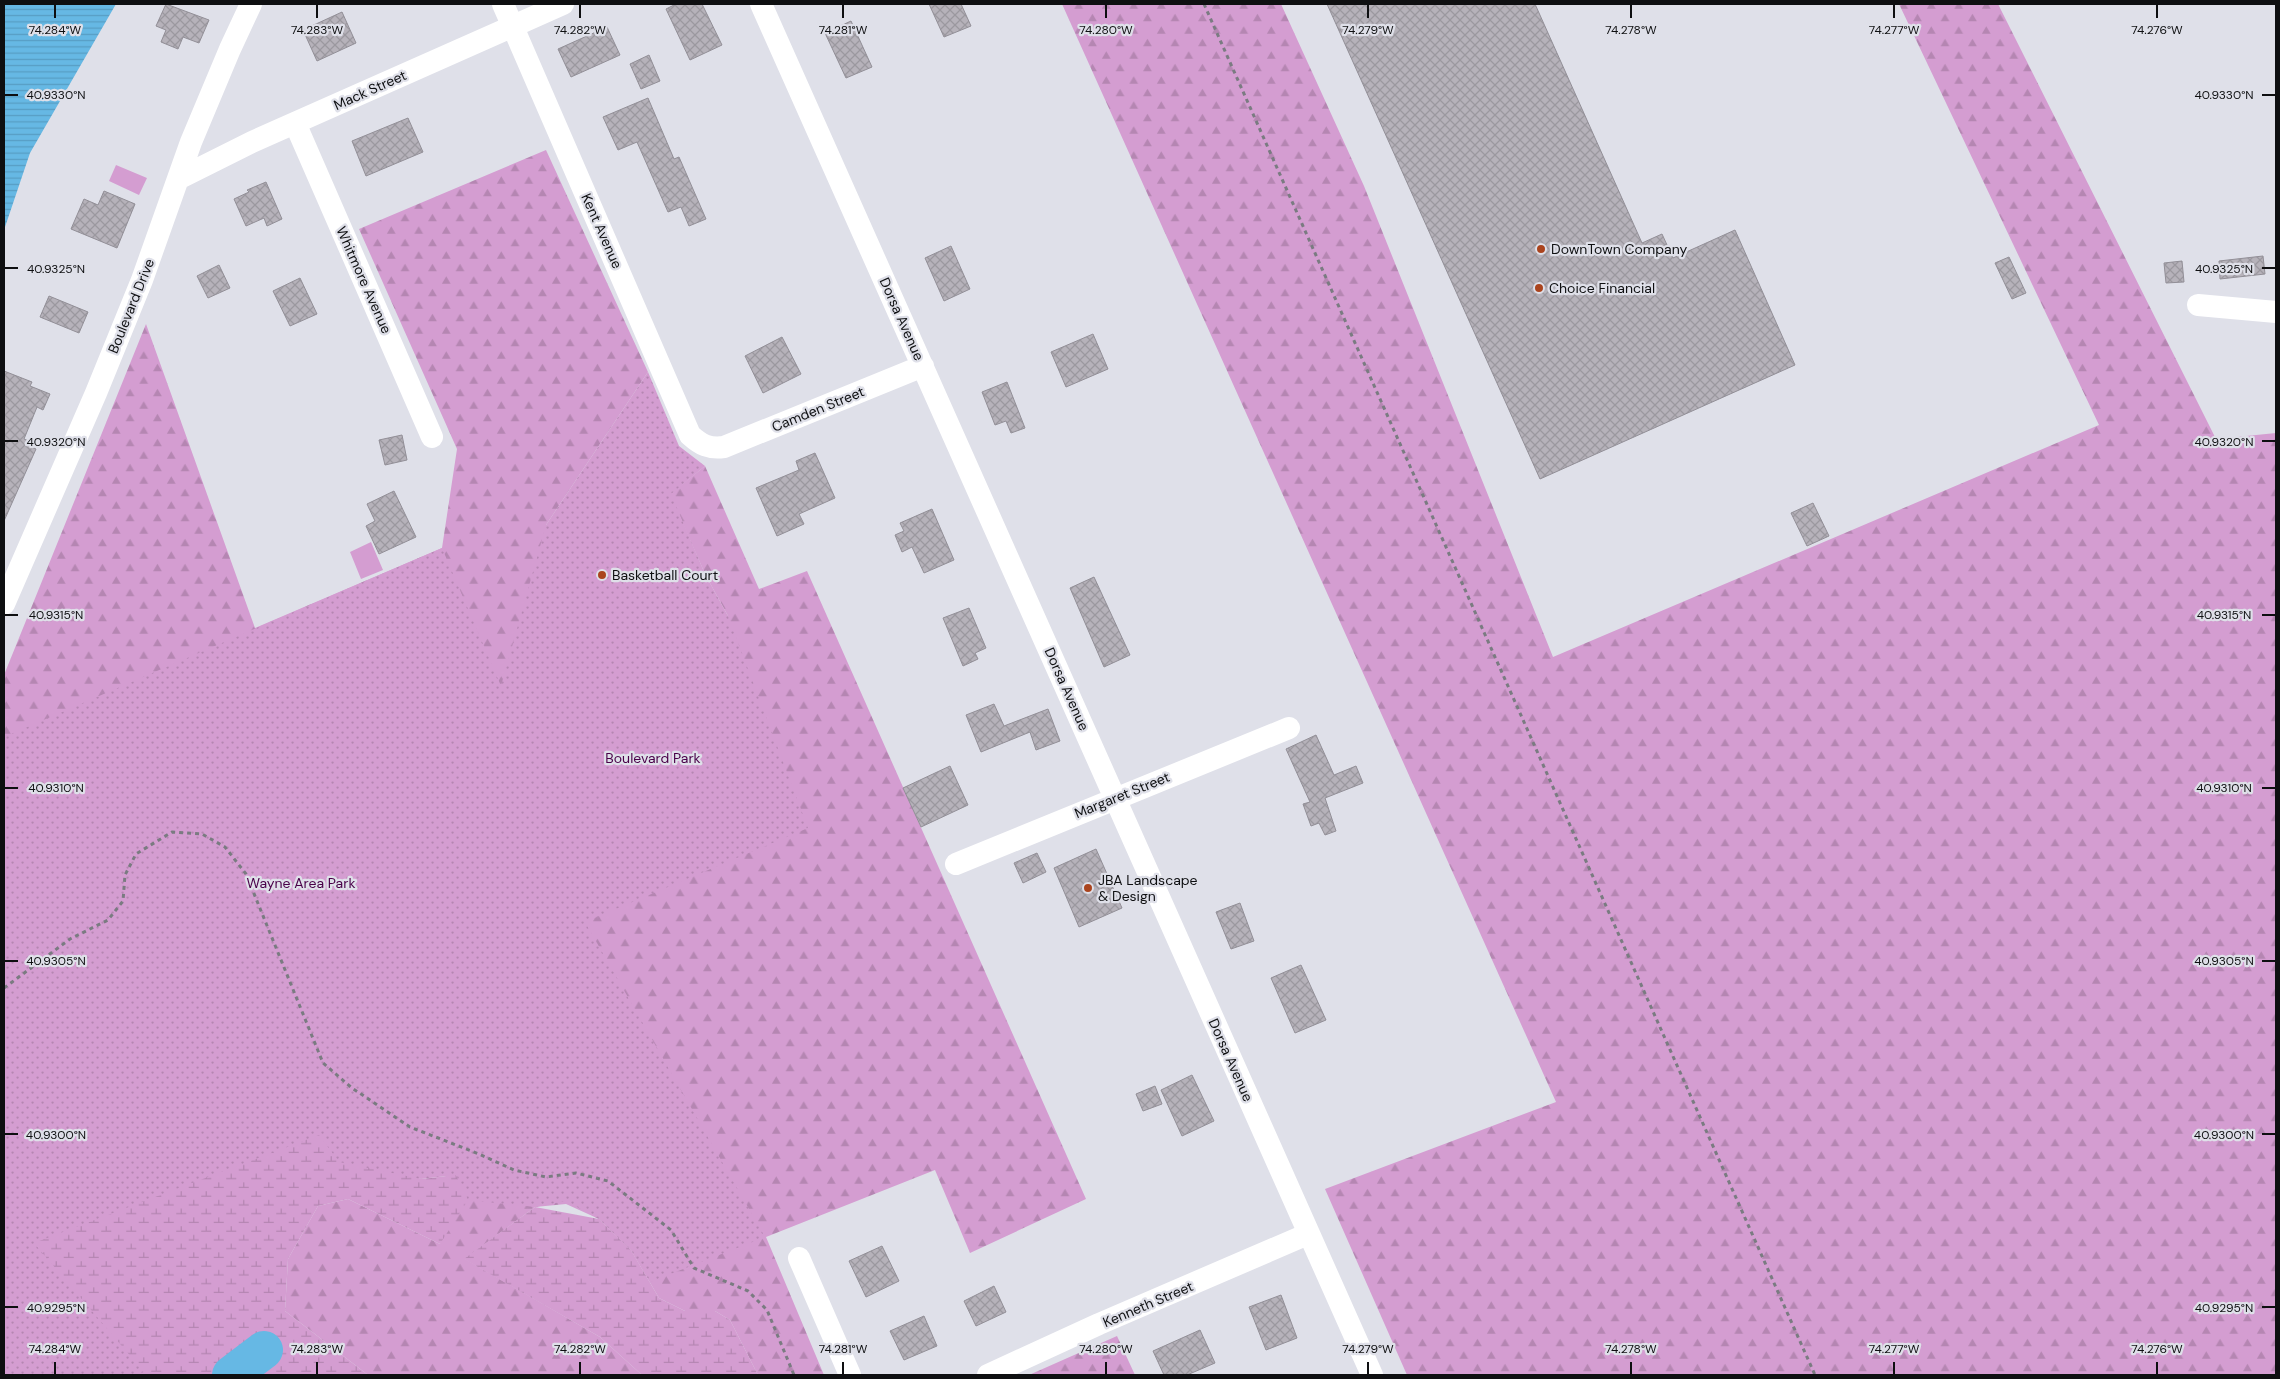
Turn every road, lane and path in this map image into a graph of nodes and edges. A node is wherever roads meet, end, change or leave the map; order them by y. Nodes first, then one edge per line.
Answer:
1 (251, 4) edge
2 (503, 4) edge
3 (564, 4) edge
4 (761, 4) edge
5 (1204, 4) edge
6 (512, 27) junction
7 (294, 123) junction
8 (178, 180) junction
9 (2198, 305) dead end
10 (2276, 312) edge
11 (923, 366) junction
12 (432, 436) dead end
13 (712, 448) joint
14 (4, 604) edge
15 (1289, 728) dead end
16 (1116, 797) junction
17 (956, 864) dead end
18 (4, 988) edge
19 (1308, 1234) junction
20 (800, 1258) dead end
21 (794, 1375) edge
22 (850, 1375) edge
23 (988, 1375) edge
24 (1372, 1375) edge
25 (1815, 1375) edge

1 - 8 street, Boulevard Drive
2 - 6 street, Kent Avenue
3 - 6 street, Mack Street
4 - 11 street, Dorsa Avenue
5 - 25 path
6 - 7 street, Mack Street
6 - 13 street, Kent Avenue
7 - 8 street, Mack Street
7 - 12 street, Whitmore Avenue
8 - 14 street, Boulevard Drive
9 - 10 street
11 - 13 street, Camden Street
11 - 16 street, Dorsa Avenue
15 - 16 street, Margaret Street
16 - 17 street, Margaret Street
16 - 19 street, Dorsa Avenue
18 - 21 path
19 - 23 street, Kenneth Street
19 - 24 street, Dorsa Avenue
20 - 22 street

